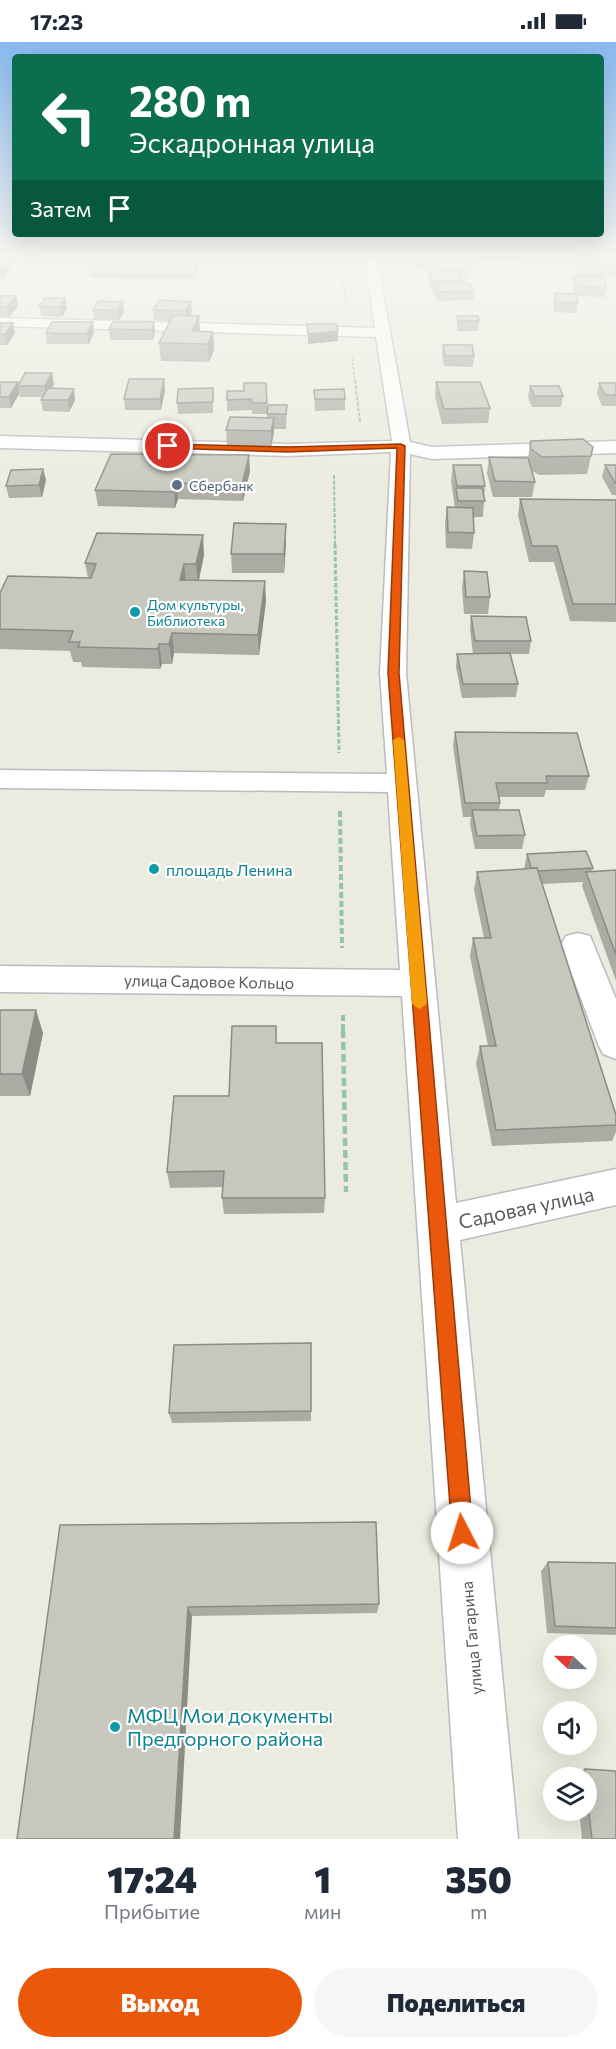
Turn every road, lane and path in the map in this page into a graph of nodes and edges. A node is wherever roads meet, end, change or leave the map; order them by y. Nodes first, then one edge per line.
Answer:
1 (367, 338) edge
2 (368, 338) edge
3 (0, 442) edge
4 (401, 446) junction
5 (363, 447) junction
6 (616, 447) edge
7 (334, 469) dead end
8 (0, 778) edge
9 (340, 782) junction
10 (402, 783) junction
11 (578, 945) dead end
12 (0, 979) edge
13 (342, 982) junction
14 (418, 983) junction
15 (616, 1044) edge
16 (616, 1187) edge
17 (346, 1192) dead end
18 (436, 1226) junction
19 (488, 1839) edge

1 - 5 path
2 - 4 street, улица Гагарина
3 - 5 street
4 - 5 street
4 - 6 street
4 - 10 street, улица Гагарина
7 - 9 path
8 - 9 street
9 - 10 street
9 - 13 path
10 - 14 street, улица Гагарина
11 - 15 street
12 - 13 street, улица Садовое Кольцо
13 - 14 street, улица Садовое Кольцо
13 - 17 path
14 - 18 street, улица Гагарина
16 - 18 street, Садовая улица
18 - 19 street, улица Гагарина

